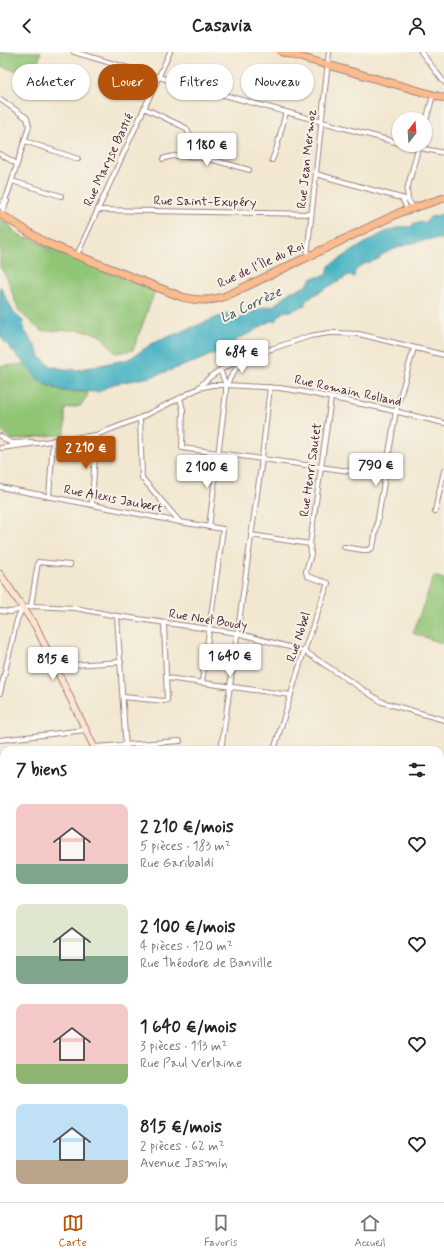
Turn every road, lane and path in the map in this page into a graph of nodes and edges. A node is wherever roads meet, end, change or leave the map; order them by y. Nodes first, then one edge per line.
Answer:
1 (74, 52) edge
2 (170, 52) edge
3 (282, 52) edge
4 (329, 52) edge
5 (421, 52) edge
6 (327, 64) junction
7 (159, 77) junction
8 (444, 82) edge
9 (433, 95) junction
10 (444, 98) edge
11 (0, 99) edge
12 (144, 108) junction
13 (286, 112) junction
14 (428, 112) edge
15 (321, 122) junction
16 (25, 141) junction
17 (392, 141) edge
18 (432, 150) edge
19 (418, 152) edge
20 (444, 152) edge
21 (0, 154) edge
22 (201, 157) junction
23 (78, 159) dead end
24 (163, 159) dead end
25 (272, 160) dead end
26 (17, 164) junction
27 (249, 170) dead end
28 (316, 174) junction
29 (12, 181) junction
30 (407, 190) junction
31 (8, 193) junction
32 (61, 196) dead end
33 (402, 198) junction
34 (444, 198) edge
35 (408, 200) junction
36 (410, 208) junction
37 (98, 210) junction
38 (0, 212) edge
39 (311, 214) junction
40 (77, 255) junction
41 (307, 256) junction
42 (414, 348) junction
43 (444, 355) edge
44 (252, 357) junction
45 (220, 370) junction
46 (226, 385) junction
47 (270, 387) junction
48 (199, 388) junction
49 (180, 398) junction
50 (331, 398) junction
51 (396, 411) junction
52 (140, 418) junction
53 (444, 423) edge
54 (96, 435) junction
55 (0, 436) edge
56 (53, 440) junction
57 (42, 442) junction
58 (0, 449) edge
59 (220, 453) junction
60 (262, 459) junction
61 (322, 467) junction
62 (444, 471) edge
63 (386, 476) junction
64 (0, 487) edge
65 (442, 494) edge
66 (49, 497) junction
67 (92, 506) junction
68 (435, 511) dead end
69 (180, 522) junction
70 (209, 527) junction
71 (251, 535) junction
72 (310, 544) junction
73 (344, 547) dead end
74 (70, 565) dead end
75 (0, 574) edge
76 (31, 606) junction
77 (22, 608) junction
78 (0, 611) edge
79 (118, 616) junction
80 (164, 624) junction
81 (209, 629) junction
82 (237, 633) junction
83 (304, 651) junction
84 (121, 662) junction
85 (56, 666) junction
86 (167, 678) junction
87 (202, 682) junction
88 (230, 686) junction
89 (0, 693) edge
90 (290, 695) junction
91 (123, 697) junction
92 (444, 720) edge
93 (85, 730) junction
94 (0, 740) edge
95 (180, 741) dead end
96 (93, 746) edge
97 (126, 746) edge
98 (141, 746) edge
99 (222, 746) edge
100 (275, 746) edge

1 - 7 street
2 - 7 street, Rue Maryse Bastié
3 - 6 main road
4 - 6 street, Rue Jean Mermoz
5 - 8 street
6 - 9 main road
6 - 15 street, Rue Jean Mermoz
7 - 12 street, Rue Maryse Bastié
7 - 13 street
9 - 10 main road
9 - 14 street
11 - 16 street
12 - 22 street
12 - 37 street, Rue Maryse Bastié
13 - 15 street
13 - 25 street
15 - 17 street
15 - 28 street, Rue Jean Mermoz
16 - 23 street
16 - 26 street
18 - 20 street
19 - 30 street
21 - 26 street
22 - 24 street
22 - 27 street
26 - 29 street
28 - 33 street
28 - 39 street, Rue Jean Mermoz
29 - 31 street
29 - 32 street
30 - 33 street
30 - 35 street
31 - 38 street
31 - 38 street
33 - 35 street
33 - 36 street
34 - 36 main road, Rue de l'Île du Roi
35 - 36 street
36 - 41 main road, Rue de l'Île du Roi
37 - 39 street, Rue Saint-Exupéry
37 - 40 street, Rue Maryse Bastié
38 - 40 main road, Rue de l'Île du Roi
39 - 41 street, Rue Jean Mermoz
40 - 41 main road, Rue de l'Île du Roi
42 - 43 street
42 - 44 street
42 - 51 street
44 - 45 street
44 - 46 street
45 - 46 street
45 - 48 street
46 - 47 street, Rue Romain Rolland
46 - 48 street, Rue Romain Rolland
46 - 59 street
47 - 50 street, Rue Romain Rolland
47 - 60 street
48 - 49 street, Rue Romain Rolland
49 - 52 street, Rue Romain Rolland
49 - 59 street
50 - 51 street, Rue Romain Rolland
50 - 61 street, Rue Henri Sautet
51 - 53 street, Rue Romain Rolland
51 - 63 street
52 - 54 street, Rue Romain Rolland
52 - 69 street
54 - 56 street, Rue Romain Rolland
54 - 67 street
55 - 57 street, Rue Romain Rolland
55 - 58 street
56 - 57 street, Rue Romain Rolland
56 - 66 street
57 - 58 street, Rue Romain Rolland
59 - 60 street
59 - 70 street
60 - 61 street
60 - 71 street
61 - 63 street
61 - 72 street, Rue Henri Sautet
62 - 65 street
63 - 73 street
64 - 66 street, Rue Alexis Jaubert
65 - 68 street
66 - 67 street, Rue Alexis Jaubert
67 - 69 street, Rue Alexis Jaubert
69 - 70 street, Rue Alexis Jaubert
70 - 81 street, Rue Alexis Jaubert
71 - 72 street
71 - 82 street
72 - 83 street, Rue Nobel
74 - 76 street
75 - 77 street
76 - 77 street, Rue Noël Boudy
76 - 79 street, Rue Noël Boudy
77 - 78 street, Rue Noël Boudy
77 - 85 street
77 - 89 street
79 - 80 street, Rue Noël Boudy
79 - 84 street
80 - 81 street, Rue Noël Boudy
80 - 86 street
81 - 82 street, Rue Noël Boudy
81 - 87 street
82 - 83 street, Rue Noël Boudy
82 - 88 street
83 - 90 street, Rue Nobel
83 - 92 street, Rue Noël Boudy
84 - 85 street
84 - 91 street
85 - 93 street
86 - 87 street
86 - 91 street
87 - 88 street
88 - 90 street
88 - 99 street
90 - 100 street, Rue Nobel
91 - 97 street
93 - 94 street
93 - 96 street
95 - 98 street

